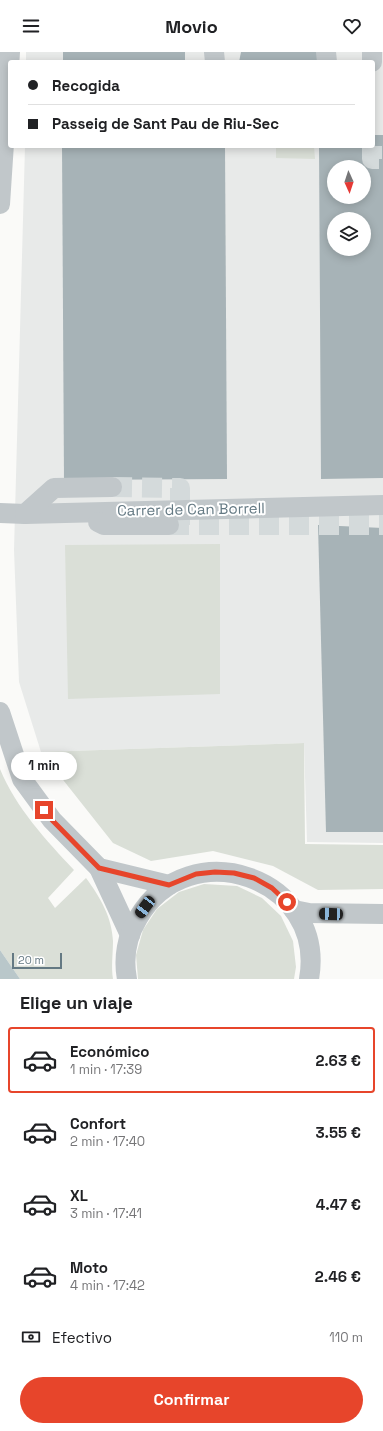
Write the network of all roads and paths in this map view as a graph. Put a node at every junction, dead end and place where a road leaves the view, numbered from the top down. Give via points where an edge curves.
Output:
1 (8, 82) edge
2 (0, 204) edge
3 (112, 488) tunnel mouth
4 (383, 505) edge
5 (74, 512) junction
6 (0, 513) edge
7 (25, 514) junction
8 (169, 525) tunnel mouth
9 (0, 712) edge
10 (99, 868) junction
11 (169, 885) junction
12 (294, 910) junction
13 (383, 914) edge
14 (130, 935) junction
15 (127, 979) edge
16 (310, 979) edge

1 - 2 street
3 - 7 street via 54,488
4 - 5 street, Carrer de Can Borrell
5 - 7 street, Carrer de Can Borrell
5 - 8 street via 104,525
6 - 7 street, Carrer de Can Borrell
9 - 10 street via 22,779 52,820
10 - 11 street
10 - 14 street
11 - 12 street via 196,874 234,873 254,878 272,888
11 - 14 street via 145,907
12 - 13 street via 309,914
12 - 16 street via 309,945
14 - 15 street via 125,959

